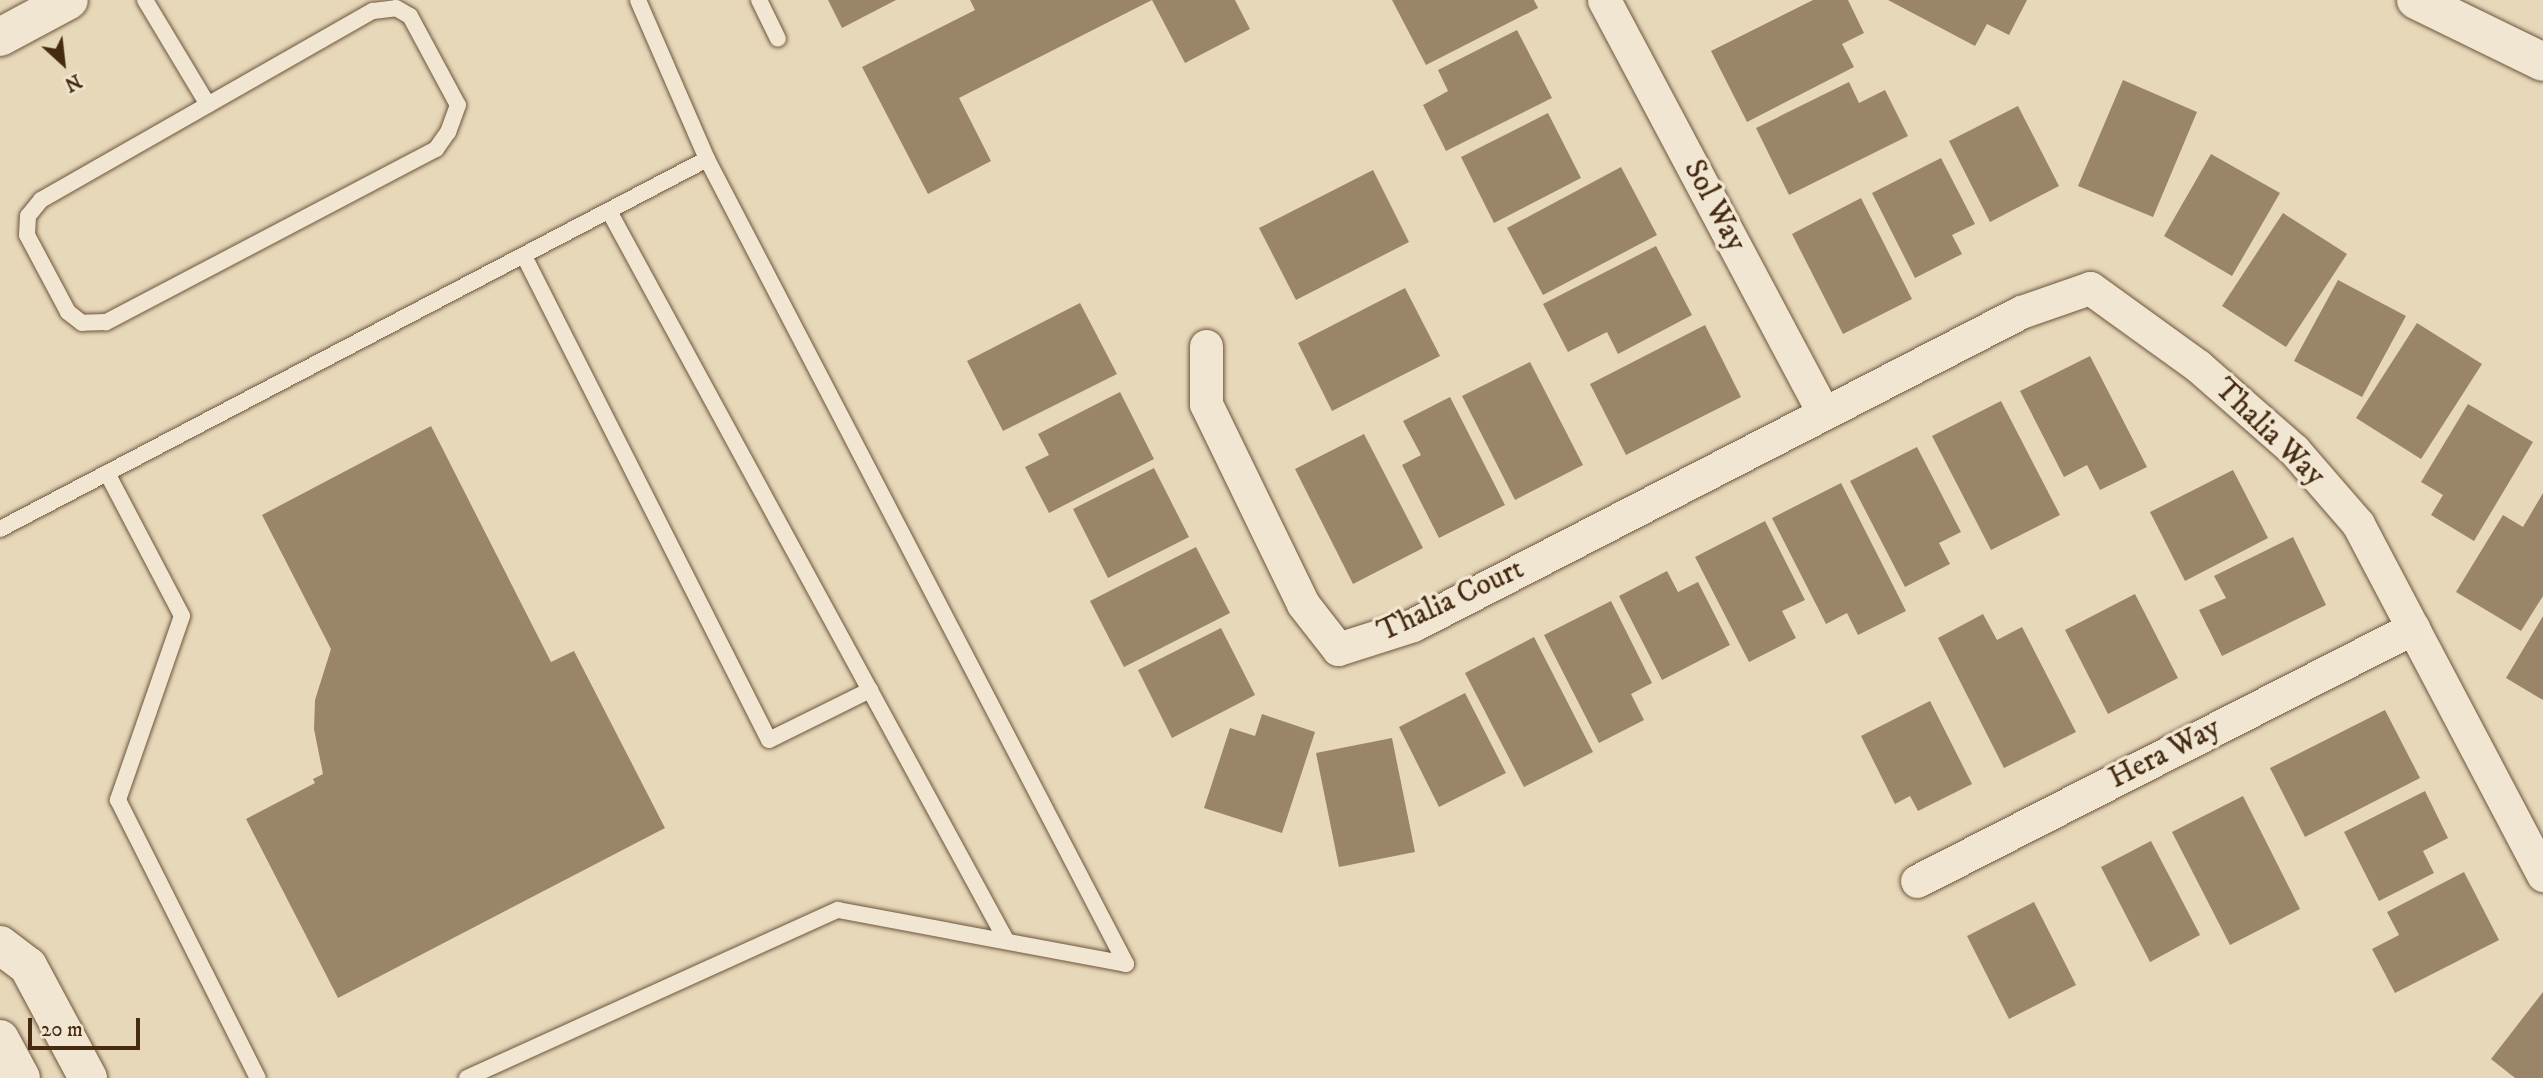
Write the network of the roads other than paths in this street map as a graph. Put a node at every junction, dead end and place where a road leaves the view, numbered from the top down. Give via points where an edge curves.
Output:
1 (69, 0) edge
2 (145, 0) edge
3 (638, 0) edge
4 (759, 0) edge
5 (1605, 0) edge
6 (2416, 0) edge
7 (0, 37) edge
8 (778, 39) dead end
9 (2543, 62) edge
10 (208, 105) junction
11 (707, 159) junction
12 (609, 211) junction
13 (524, 256) junction
14 (1206, 346) dead end
15 (1824, 413) junction
16 (107, 473) junction
17 (0, 529) edge
18 (2413, 628) junction
19 (870, 690) junction
20 (2543, 875) edge
21 (1917, 881) dead end
22 (1006, 940) junction
23 (0, 945) edge
24 (0, 1039) edge
25 (21, 1078) edge
26 (88, 1078) edge
27 (258, 1078) edge
28 (467, 1078) edge

1 - 7 street
2 - 10 lane
3 - 11 lane
4 - 8 lane
5 - 15 street, Sol Way
6 - 9 street
10 - 10 lane via 41,200 28,216 27,235 68,312 82,323 106,321 436,149 458,105 410,16 396,8 373,11
11 - 12 lane
11 - 22 lane via 1126,964
12 - 13 lane
12 - 19 lane
13 - 16 lane
13 - 19 lane via 769,740
14 - 15 street, Thalia Court via 1206,404 1303,604 1338,649 1413,625
15 - 18 street, Thalia Way via 2021,312 2090,288 2198,366 2294,450 2358,524
16 - 17 lane
16 - 27 lane via 182,616 118,800
18 - 20 street, Thalia Way
18 - 21 street, Hera Way
19 - 22 lane
22 - 28 lane via 838,910
23 - 26 street via 27,966
24 - 25 street

